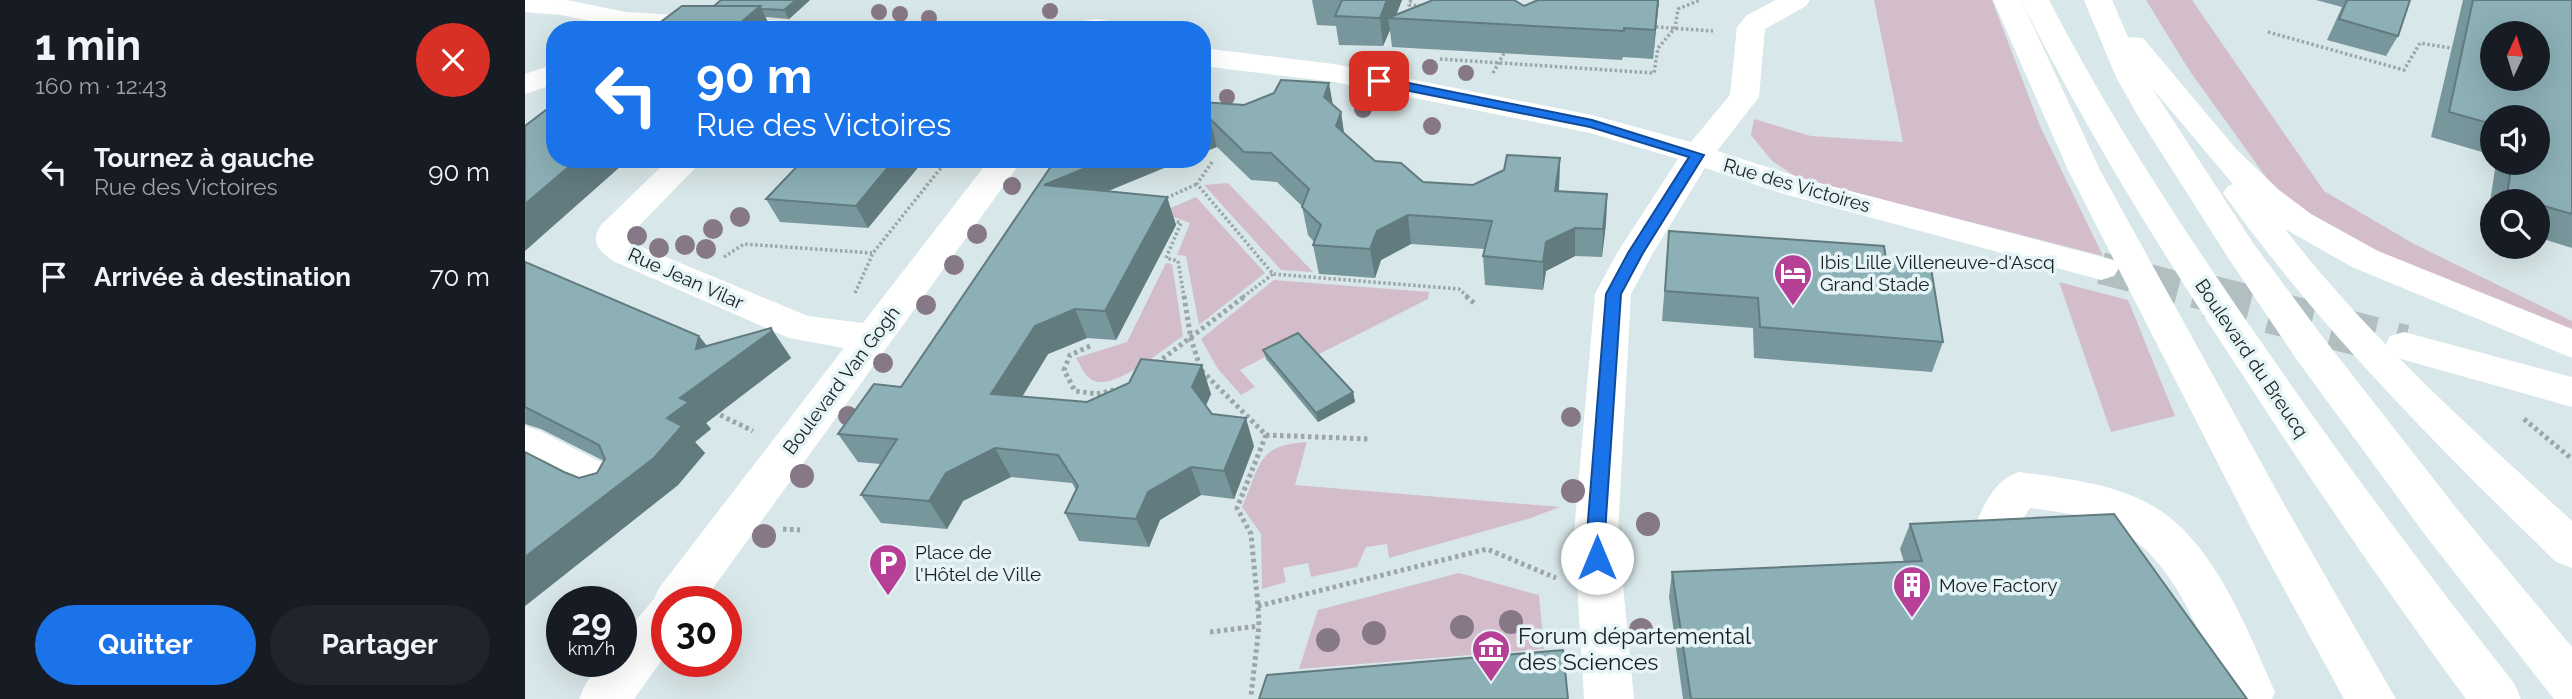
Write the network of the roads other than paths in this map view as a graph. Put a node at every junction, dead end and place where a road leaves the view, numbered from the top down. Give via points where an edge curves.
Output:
1 (659, 0) edge
2 (1796, 0) edge
3 (2007, 0) edge
4 (2035, 0) edge
5 (2099, 0) edge
6 (525, 5) edge
7 (631, 21) edge
8 (643, 21) edge
9 (1211, 58) edge
10 (546, 77) edge
11 (525, 85) edge
12 (2179, 101) junction
13 (1697, 155) junction
14 (679, 168) edge
15 (1000, 168) edge
16 (2101, 268) tunnel mouth
17 (873, 338) junction
18 (2572, 344) edge
19 (2404, 346) tunnel mouth
20 (2572, 392) edge
21 (525, 442) edge
22 (607, 485) edge
23 (2000, 518) edge
24 (2572, 549) edge
25 (688, 586) edge
26 (651, 636) edge
27 (2572, 684) edge
28 (2250, 692) dead end
29 (604, 699) edge
30 (1609, 699) edge
31 (2371, 699) edge
32 (2496, 699) edge

1 - 7 main road
2 - 13 main road via 1757,21 1749,34 1744,97
3 - 31 main road via 2084,170 2262,506
4 - 32 main road, Boulevard du Breucq via 2098,118 2185,259 2355,508
5 - 12 main road
5 - 27 main road via 2153,116 2241,251 2445,527
6 - 8 main road
9 - 13 main road, Rue des Victoires via 1334,73 1486,101 1604,127
10 - 11 main road
12 - 18 main road via 2254,185 2313,232 2398,274
12 - 24 main road via 2251,208 2325,300 2398,380
13 - 16 main road, Rue des Victoires via 1796,187
13 - 30 main road via 1613,294 1596,533
14 - 17 main road, Rue Jean Vilar via 621,224 612,243 625,253 802,329
15 - 17 main road, Boulevard Van Gogh
17 - 25 main road, Boulevard Van Gogh
19 - 20 main road
21 - 22 main road
23 - 28 main road via 2019,489 2085,500 2139,519 2178,554 2215,617
26 - 29 main road

